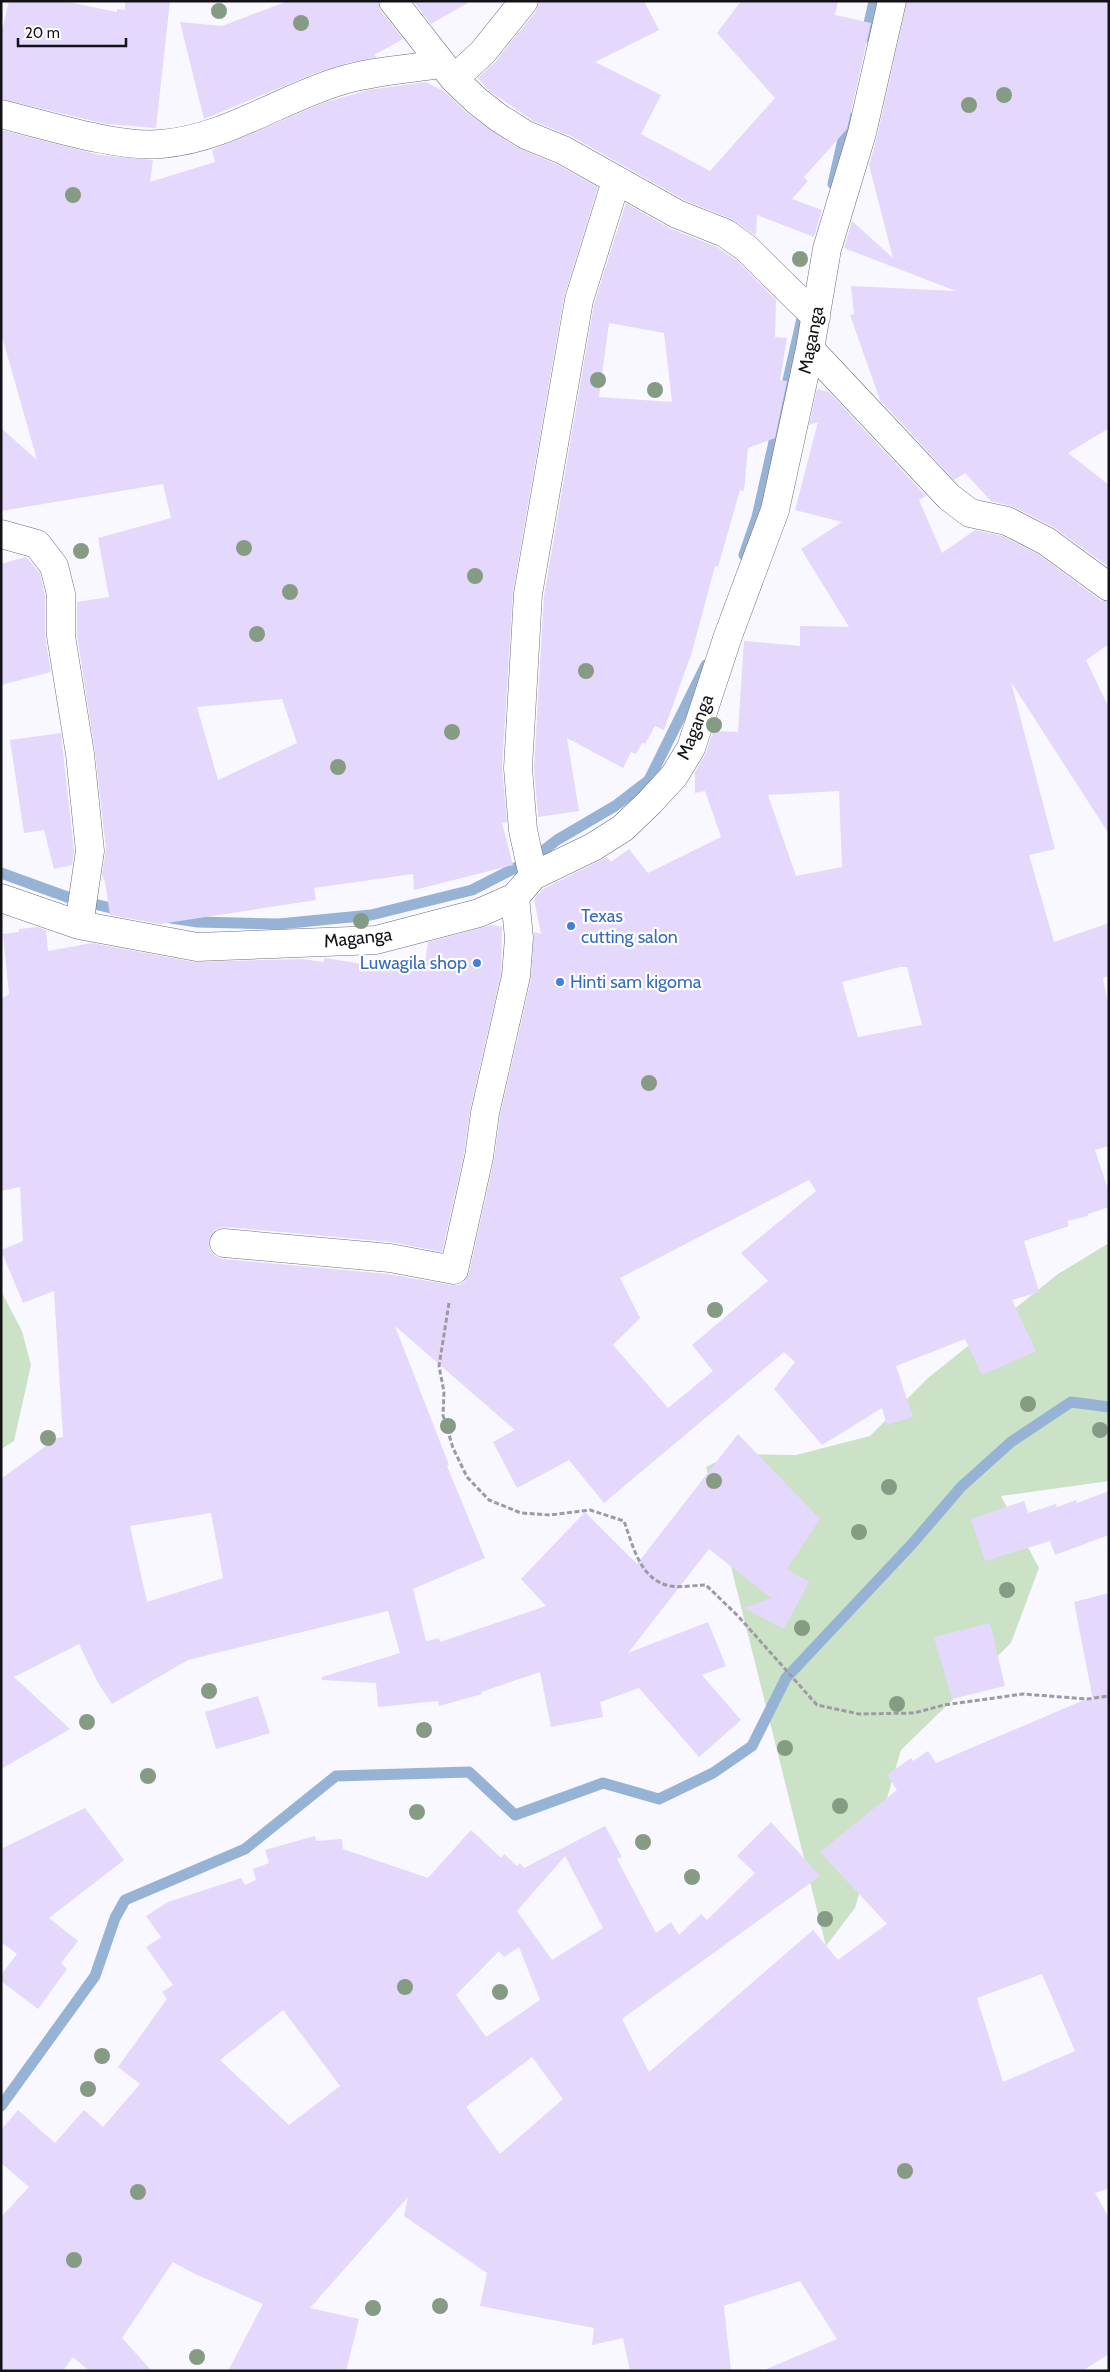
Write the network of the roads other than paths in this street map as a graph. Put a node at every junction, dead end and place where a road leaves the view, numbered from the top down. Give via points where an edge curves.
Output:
1 (392, 1) edge
2 (524, 1) edge
3 (892, 1) edge
4 (448, 71) junction
5 (1, 114) edge
6 (616, 181) junction
7 (816, 317) junction
8 (810, 349) junction
9 (1, 534) edge
10 (1109, 587) edge
11 (533, 876) junction
12 (515, 896) junction
13 (1, 898) edge
14 (79, 925) junction
15 (224, 1243) dead end

1 - 4 street
2 - 4 street via 483,52
3 - 7 street, Maganga via 862,134 827,249
4 - 5 street via 342,80 224,128 161,144 106,138
4 - 6 street via 476,101 526,135 563,150
6 - 7 street via 677,214 725,233 746,248
6 - 11 street via 579,300 528,594 518,768 523,830
7 - 8 street, Maganga
8 - 10 street via 949,497 970,513 1007,521 1046,541
8 - 11 street, Maganga via 775,510 691,748 674,776 623,828
9 - 14 street via 37,544 54,566 61,594 61,636 80,754 90,851
11 - 12 street, Maganga
12 - 14 street, Maganga via 479,913 376,940 197,947
12 - 15 street via 519,938 516,976 454,1270 390,1258
13 - 14 street, Maganga

